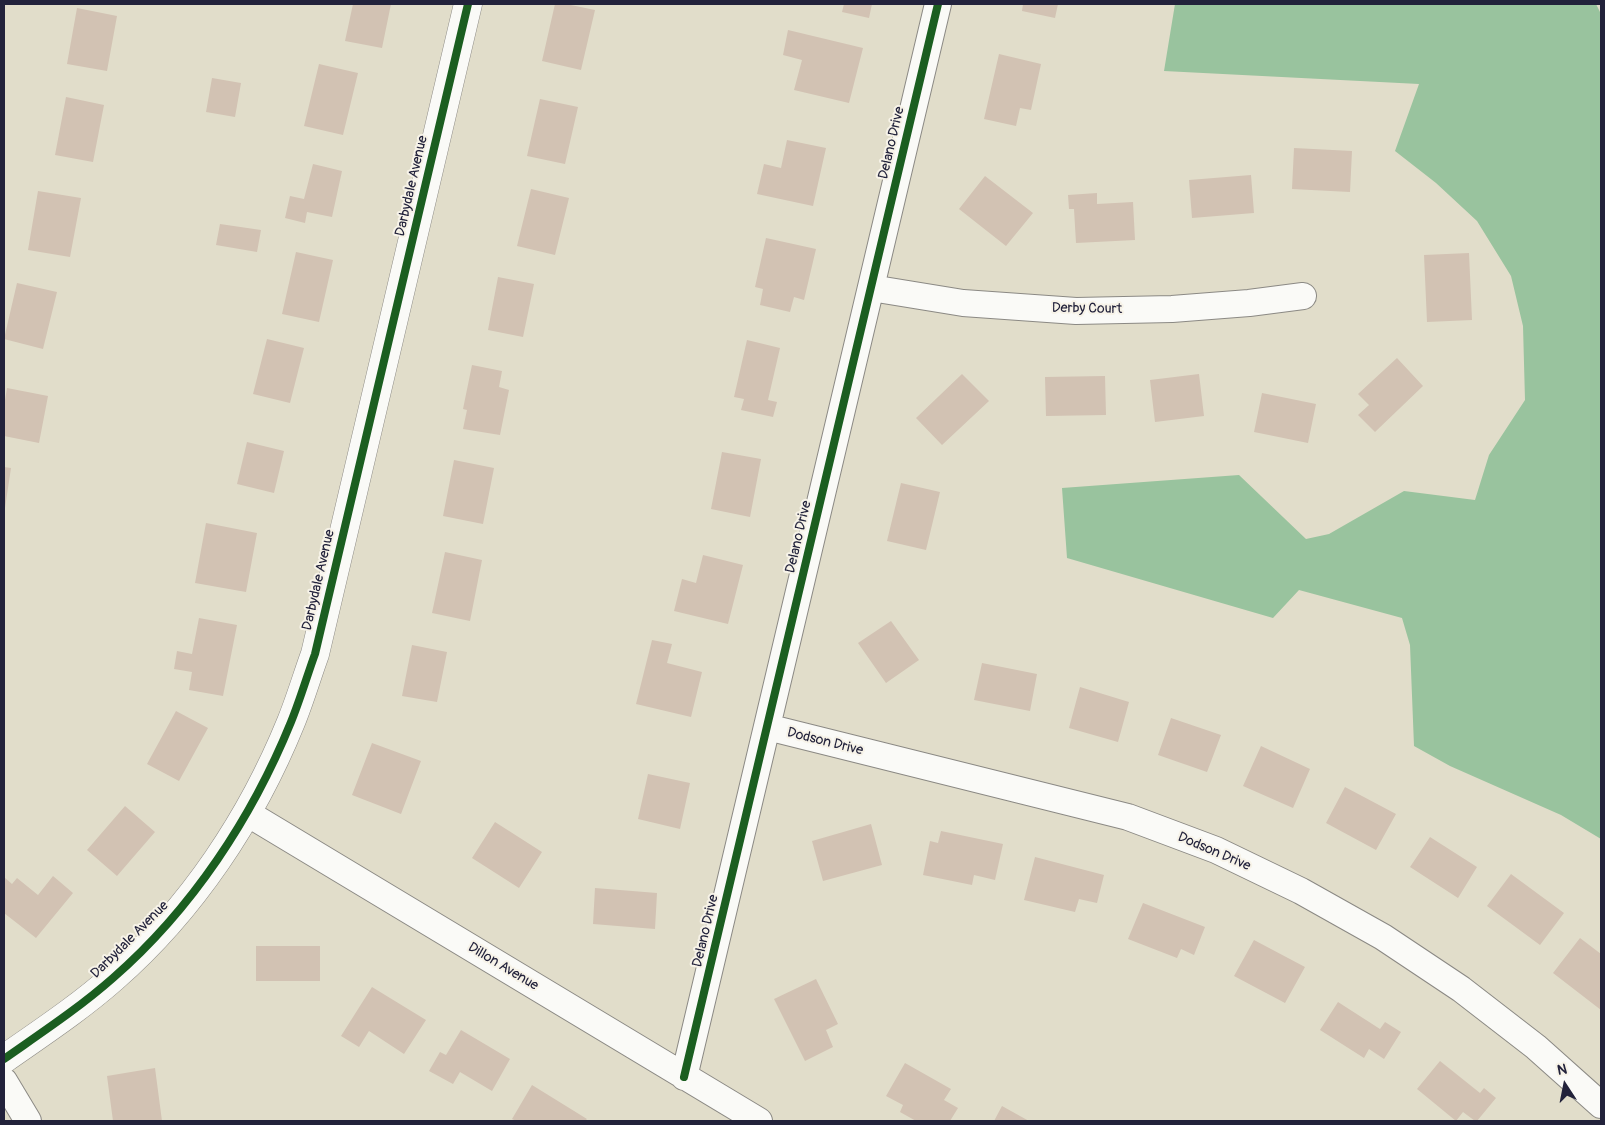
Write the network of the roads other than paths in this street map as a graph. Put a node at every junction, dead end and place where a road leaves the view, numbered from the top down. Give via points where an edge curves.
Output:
1 (468, 4) edge
2 (938, 4) edge
3 (871, 288) junction
4 (1303, 296) dead end
5 (767, 727) junction
6 (247, 813) junction
7 (4, 1058) edge
8 (684, 1077) junction
9 (4, 1081) edge
10 (1601, 1105) edge
11 (28, 1121) edge
12 (760, 1121) edge

1 - 6 street, Darbydale Avenue via 315,654 291,722
2 - 3 street, Delano Drive
3 - 4 street, Derby Court via 963,303 1076,311 1172,309
3 - 5 street, Delano Drive
5 - 8 street, Delano Drive
5 - 10 street, Dodson Drive via 1128,817 1216,850 1301,891 1398,947 1461,989 1536,1047
6 - 7 street, Darbydale Avenue via 209,873 164,928 114,977
6 - 8 street, Dillon Avenue
8 - 12 street, Dillon Avenue
9 - 11 street

